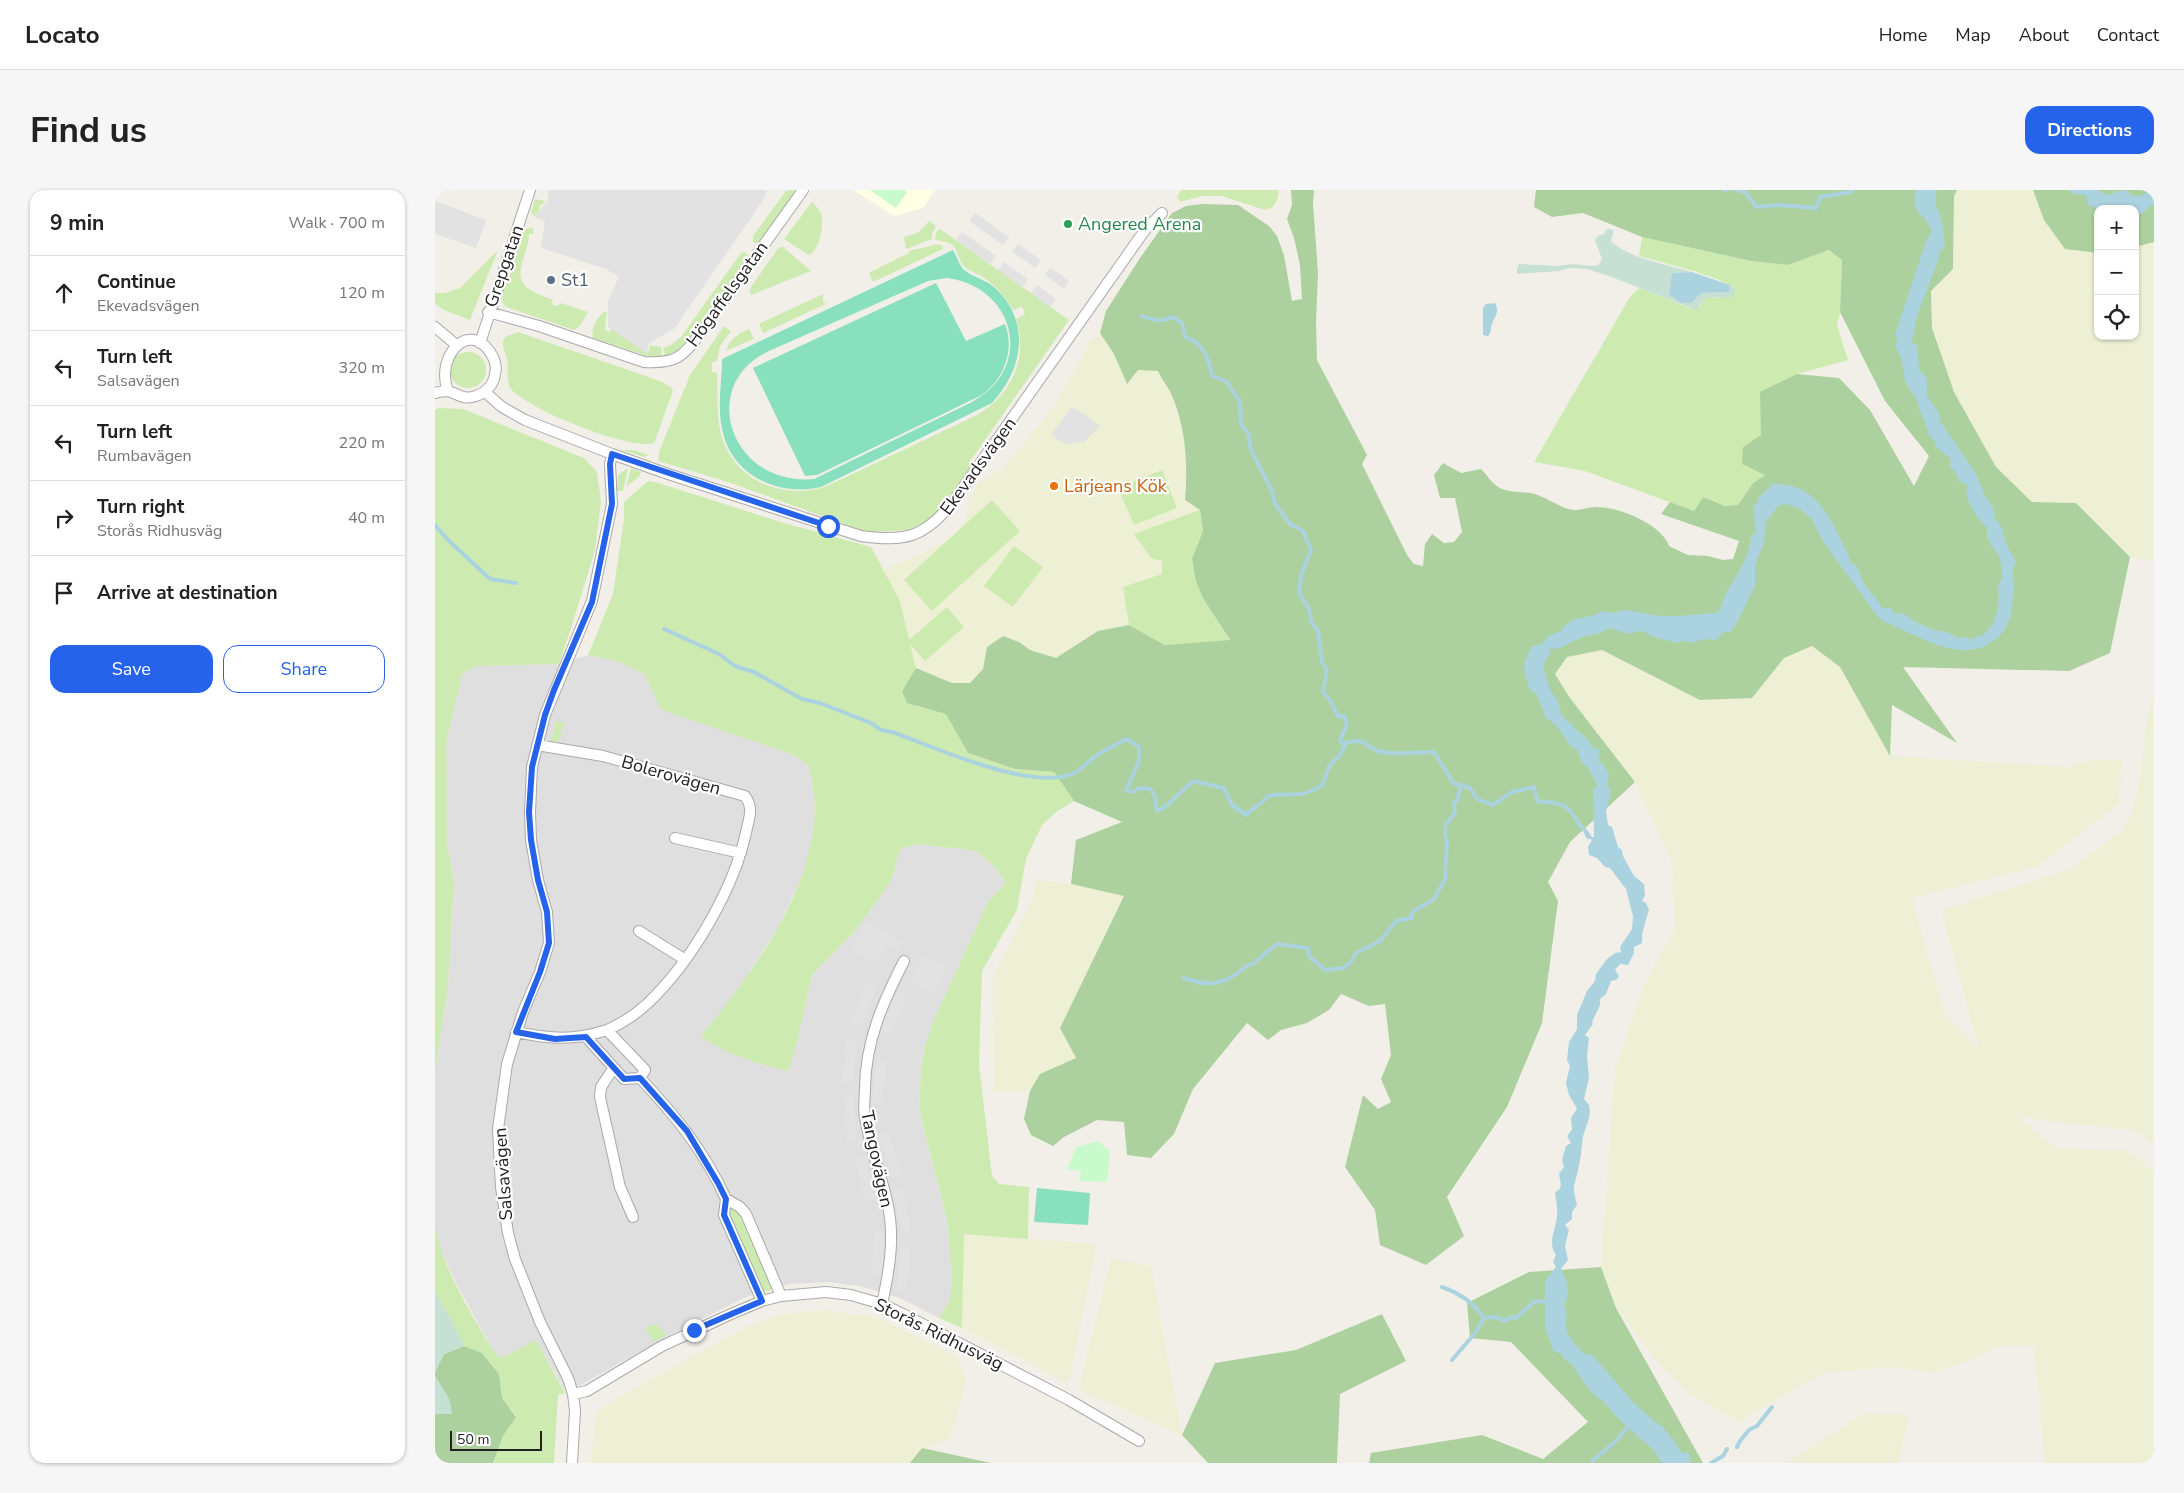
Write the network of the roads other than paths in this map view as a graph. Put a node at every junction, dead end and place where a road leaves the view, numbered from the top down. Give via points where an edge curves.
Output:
1 (530, 190) edge
2 (803, 190) edge
3 (1162, 213) dead end
4 (488, 312) junction
5 (435, 327) edge
6 (454, 343) junction
7 (479, 343) junction
8 (437, 360) edge
9 (448, 391) junction
10 (485, 392) junction
11 (435, 393) edge
12 (612, 454) junction
13 (537, 745) junction
14 (675, 838) dead end
15 (741, 853) junction
16 (639, 932) dead end
17 (684, 959) junction
18 (905, 961) dead end
19 (607, 1030) junction
20 (516, 1032) junction
21 (586, 1037) junction
22 (613, 1069) junction
23 (640, 1078) junction
24 (726, 1199) junction
25 (633, 1217) dead end
26 (781, 1296) junction
27 (762, 1301) junction
28 (882, 1304) junction
29 (573, 1394) junction
30 (1139, 1441) dead end
31 (572, 1463) edge

1 - 4 street, Grepgatan
2 - 4 street, Högaffelsgatan via 703,330 685,352 671,361 661,364 644,362
3 - 12 street, Ekevadsvägen via 1145,230 953,502 939,519 915,535 861,536
4 - 7 street, Grepgatan
5 - 6 street
6 - 7 street via 467,340
6 - 8 street
7 - 10 street via 488,349 496,366 495,376
8 - 9 street via 439,378
9 - 10 street via 462,398
9 - 11 street
10 - 12 street, Ekevadsvägen via 502,407 525,420
12 - 13 street, Salsavägen via 612,504 592,602 554,690
13 - 15 street, Bolerovägen via 603,756 745,796 751,809
13 - 20 street, Salsavägen via 530,784 531,840 547,912 549,943
14 - 15 street
15 - 17 street, Bolerovägen via 709,921
16 - 17 street
17 - 19 street, Bolerovägen via 649,1002 623,1024
18 - 28 street, Tangovägen via 876,1022 865,1070 865,1116 887,1198 891,1228 891,1254
19 - 21 street, Bolerovägen
19 - 23 street via 645,1070
20 - 21 street, Bolerovägen via 558,1039
20 - 29 street, Salsavägen via 507,1064 498,1128 505,1217 521,1278
21 - 22 street
22 - 23 street via 624,1079
22 - 25 street via 601,1087 600,1097 620,1187
23 - 24 street via 687,1131
24 - 26 street via 746,1214
24 - 27 street via 724,1215
26 - 27 street, Storås Ridhusväg
26 - 28 street, Storås Ridhusväg via 826,1292
27 - 29 street, Storås Ridhusväg via 685,1334 587,1391
28 - 30 street, Storås Ridhusväg via 1069,1400
29 - 31 street

